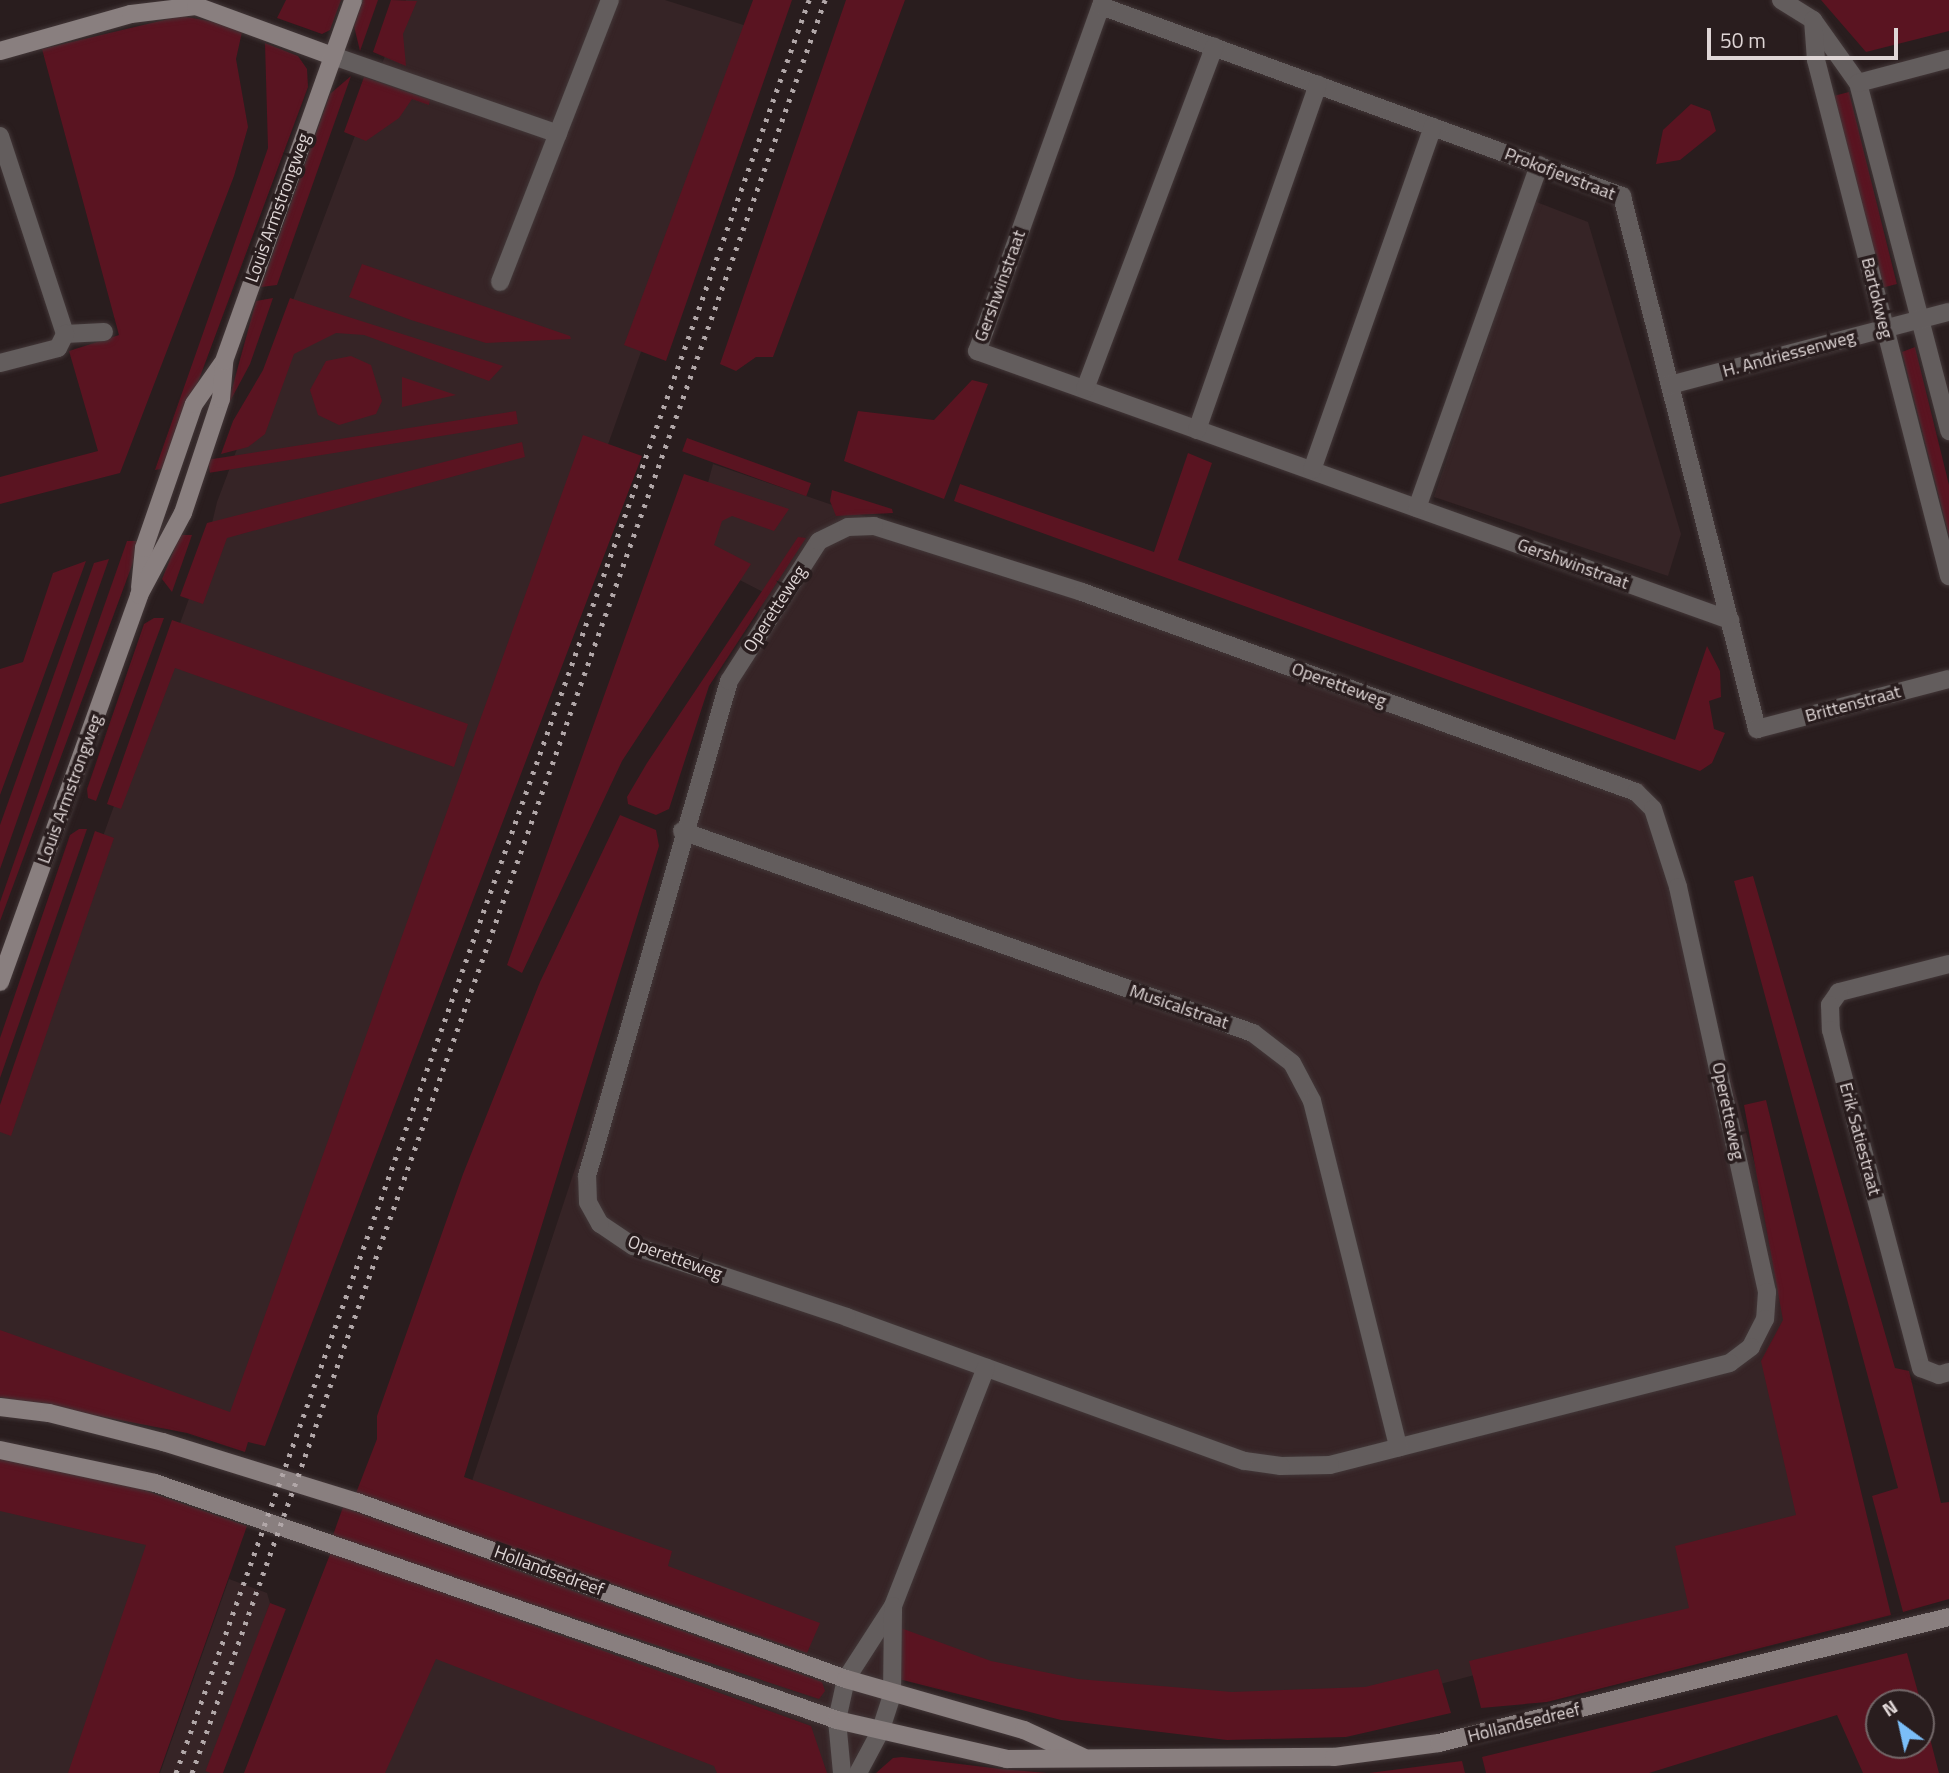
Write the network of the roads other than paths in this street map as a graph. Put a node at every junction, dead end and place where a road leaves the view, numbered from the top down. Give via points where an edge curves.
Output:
1 (352, 0) edge
2 (610, 0) edge
3 (1781, 0) edge
4 (1102, 3) edge
5 (1813, 20) junction
6 (1214, 47) junction
7 (0, 52) edge
8 (333, 56) junction
9 (1949, 59) edge
10 (0, 61) edge
11 (1858, 83) junction
12 (1318, 85) junction
13 (1433, 127) junction
14 (558, 134) junction
15 (0, 136) edge
16 (1539, 165) junction
17 (500, 282) dead end
18 (1949, 312) edge
19 (1921, 319) junction
20 (1885, 328) junction
21 (104, 332) dead end
22 (65, 334) junction
23 (224, 361) junction
24 (0, 363) edge
25 (1670, 385) junction
26 (1085, 390) junction
27 (1197, 430) junction
28 (1949, 431) edge
29 (1312, 470) junction
30 (1417, 508) junction
31 (1949, 576) edge
32 (139, 595) junction
33 (1730, 620) junction
34 (1949, 678) edge
35 (1757, 729) joint
36 (682, 831) junction
37 (1949, 964) edge
38 (0, 982) edge
39 (986, 1368) junction
40 (1949, 1372) edge
41 (0, 1407) edge
42 (1398, 1447) junction
43 (0, 1450) edge
44 (893, 1606) junction
45 (1949, 1617) edge
46 (846, 1679) junction
47 (892, 1694) junction
48 (837, 1720) junction
49 (880, 1732) junction
50 (1090, 1760) junction
51 (842, 1773) edge
52 (858, 1773) edge

1 - 8 main road, Louis Armstrongweg
2 - 14 street
3 - 5 street, Bartokweg
4 - 6 street, Prokofjevstraat
4 - 26 street, Gershwinstraat via 976,351
5 - 11 street, Bartokweg
5 - 20 street, Bartokweg via 1816,60
6 - 12 street, Prokofjevstraat
6 - 26 street
7 - 8 main road via 131,14 196,6
7 - 10 main road
8 - 14 street
8 - 23 main road, Louis Armstrongweg
9 - 11 street
11 - 19 street, Bartokweg
12 - 13 street, Prokofjevstraat
12 - 27 street
13 - 16 street, Prokofjevstraat
13 - 29 street
14 - 17 street
15 - 22 street
16 - 25 street, Prokofjevstraat via 1622,196
16 - 30 street
18 - 19 street, H. Andriessenweg
19 - 20 street, H. Andriessenweg
19 - 28 street, Bartokweg
20 - 25 street, H. Andriessenweg
20 - 31 street, Bartokweg
21 - 22 street
22 - 24 street via 58,348
23 - 32 main road, Louis Armstrongweg via 221,398 183,513
23 - 32 main road, Louis Armstrongweg via 194,404 144,548
25 - 33 street, Prokofjevstraat
26 - 27 street, Gershwinstraat
27 - 29 street, Gershwinstraat
29 - 30 street, Gershwinstraat
30 - 33 street, Gershwinstraat
32 - 38 main road, Louis Armstrongweg
33 - 35 street, Prokofjevstraat
34 - 35 street, Brittenstraat
36 - 39 street, Operetteweg via 587,1175 588,1202 600,1224 633,1246
36 - 42 street, Musicalstraat via 1253,1033 1292,1063 1312,1101
36 - 42 street, Operetteweg via 729,681 819,541 848,527 874,526 1082,592 1636,792 1653,809 1678,887 1767,1292 1765,1319 1751,1347 1730,1363
37 - 40 street, Erik Satiestraat via 1839,992 1830,1005 1831,1030 1921,1368 1939,1375
39 - 42 street, Operetteweg via 1244,1461 1331,1465
39 - 44 street
41 - 46 main road, Hollandsedreef via 49,1413 163,1443 357,1502
43 - 48 main road, Hollandsedreef via 155,1483
44 - 46 street
44 - 47 street
45 - 50 main road, Hollandsedreef via 1439,1743 1334,1757
46 - 47 main road, Hollandsedreef
46 - 48 street
47 - 49 street
47 - 50 main road, Hollandsedreef via 1024,1730
48 - 49 main road, Hollandsedreef
48 - 51 street
49 - 50 main road, Hollandsedreef via 1007,1759
49 - 52 street

